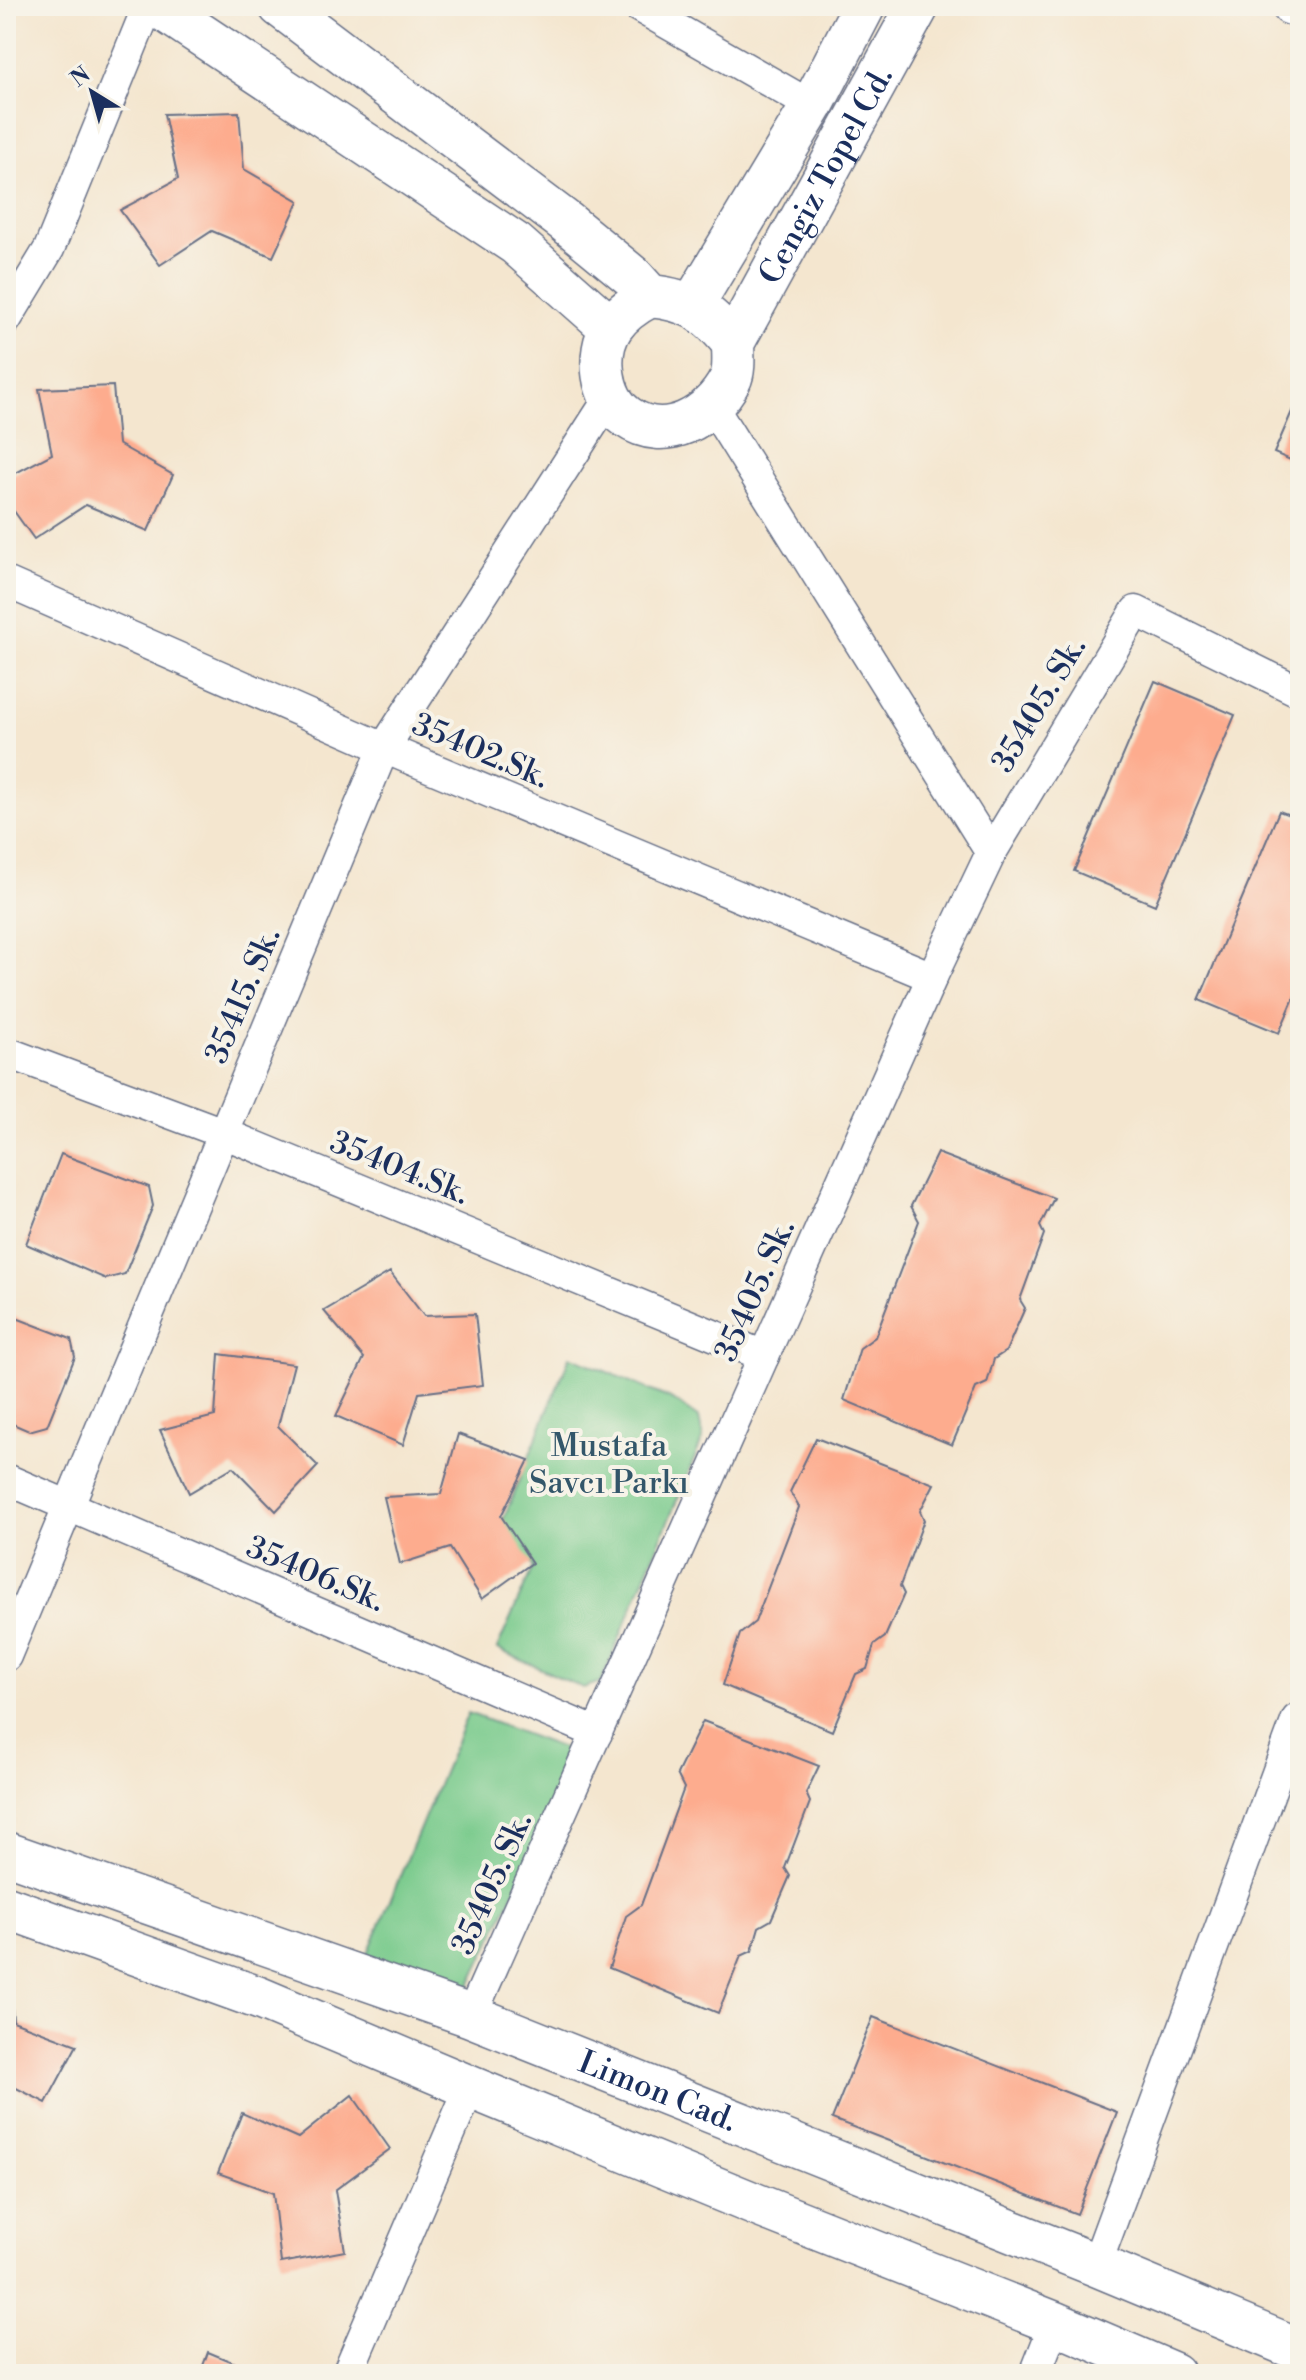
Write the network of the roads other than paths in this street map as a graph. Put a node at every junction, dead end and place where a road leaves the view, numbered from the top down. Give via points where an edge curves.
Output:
1 (148, 6) edge
2 (158, 6) edge
3 (280, 6) edge
4 (637, 6) edge
5 (864, 6) edge
6 (918, 6) edge
7 (1289, 6) edge
8 (1300, 13) edge
9 (812, 106) junction
10 (650, 296) junction
11 (692, 306) junction
12 (6, 320) edge
13 (611, 328) junction
14 (733, 343) junction
15 (610, 397) junction
16 (712, 406) junction
17 (6, 582) edge
18 (1300, 692) edge
19 (384, 748) junction
20 (991, 853) junction
21 (932, 977) junction
22 (6, 1052) edge
23 (223, 1133) junction
24 (764, 1356) junction
25 (6, 1479) edge
26 (68, 1505) junction
27 (6, 1656) edge
28 (1297, 1719) dead end
29 (597, 1733) junction
30 (6, 1853) edge
31 (6, 1907) edge
32 (471, 2016) junction
33 (470, 2087) junction
34 (1096, 2265) junction
35 (1055, 2323) junction
36 (1300, 2350) edge
37 (347, 2374) edge
38 (1035, 2374) edge
39 (1174, 2374) edge

1 - 12 street via 49,249
2 - 13 street via 516,244
3 - 10 street via 566,222
4 - 9 street
5 - 9 street, Cengiz Topel Cd.
6 - 14 street, Cengiz Topel Cd.
7 - 8 street
9 - 11 street, Cengiz Topel Cd.
10 - 11 street
10 - 13 street via 629,308
11 - 14 street via 714,319
13 - 15 street via 601,374
14 - 16 street via 731,377
15 - 16 street via 625,417 647,427 672,428 695,420
15 - 19 street, 35415. Sk.
16 - 20 street
17 - 19 street, 35402.Sk.
18 - 20 street, 35405. Sk. via 1136,611
19 - 21 street, 35402.Sk.
19 - 23 street, 35415. Sk.
20 - 21 street, 35405. Sk.
21 - 24 street, 35405. Sk.
22 - 23 street, 35404.Sk.
23 - 24 street, 35404.Sk.
23 - 26 street, 35415. Sk.
24 - 29 street, 35405. Sk.
25 - 26 street, 35406.Sk.
26 - 27 street, 35415. Sk.
26 - 29 street, 35406.Sk.
28 - 34 street
29 - 32 street, 35405. Sk.
30 - 32 street, Limon Cad.
31 - 33 street via 259,1998
32 - 34 street, Limon Cad.
33 - 35 street
33 - 37 street
34 - 36 street, Limon Cad.
35 - 38 street
35 - 39 street

